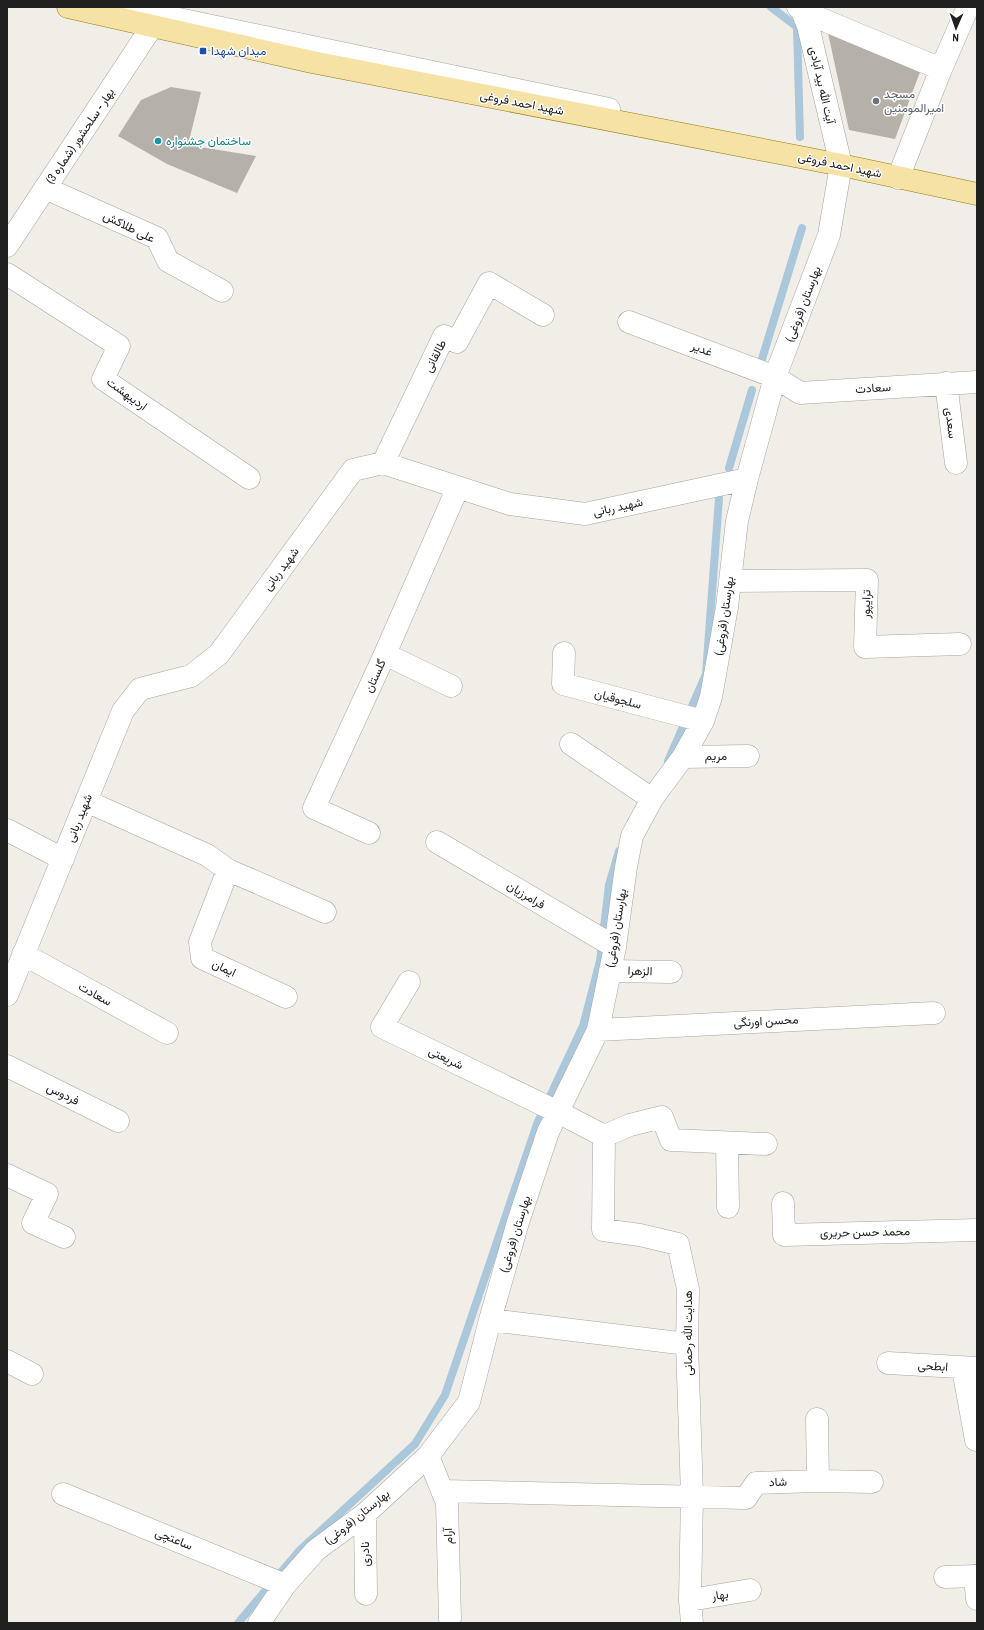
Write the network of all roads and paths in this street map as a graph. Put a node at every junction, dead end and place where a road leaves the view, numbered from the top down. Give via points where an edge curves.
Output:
1 (68, 7) edge
2 (120, 7) edge
3 (800, 9) edge
4 (969, 19) edge
5 (153, 26) junction
6 (941, 69) junction
7 (842, 165) junction
8 (900, 173) junction
9 (977, 184) edge
10 (45, 188) junction
11 (977, 194) edge
12 (7, 246) edge
13 (7, 274) edge
14 (222, 291) dead end
15 (543, 315) dead end
16 (629, 322) dead end
17 (775, 377) junction
18 (977, 382) edge
19 (946, 383) junction
20 (383, 463) junction
21 (956, 463) dead end
22 (249, 478) dead end
23 (747, 479) junction
24 (458, 487) junction
25 (730, 581) junction
26 (960, 644) dead end
27 (564, 653) dead end
28 (385, 654) junction
29 (451, 686) dead end
30 (701, 720) junction
31 (571, 744) dead end
32 (748, 756) dead end
33 (683, 757) junction
34 (646, 795) junction
35 (86, 801) junction
36 (7, 830) edge
37 (370, 833) dead end
38 (437, 842) dead end
39 (63, 859) junction
40 (228, 870) junction
41 (325, 912) dead end
42 (613, 947) junction
43 (23, 954) junction
44 (610, 970) junction
45 (671, 972) dead end
46 (409, 982) dead end
47 (7, 995) edge
48 (286, 997) dead end
49 (934, 1013) dead end
50 (598, 1030) junction
51 (167, 1033) dead end
52 (7, 1066) edge
53 (557, 1111) junction
54 (118, 1121) dead end
55 (604, 1136) junction
56 (728, 1144) junction
57 (766, 1144) dead end
58 (7, 1175) edge
59 (783, 1203) dead end
60 (728, 1207) dead end
61 (977, 1230) edge
62 (64, 1237) dead end
63 (490, 1320) junction
64 (687, 1344) junction
65 (7, 1361) edge
66 (888, 1363) dead end
67 (970, 1369) edge
68 (32, 1374) dead end
69 (817, 1419) dead end
70 (976, 1440) edge
71 (428, 1456) junction
72 (818, 1481) junction
73 (872, 1482) dead end
74 (443, 1491) junction
75 (63, 1494) dead end
76 (692, 1496) junction
77 (365, 1514) junction
78 (976, 1576) edge
79 (945, 1577) dead end
80 (285, 1585) junction
81 (750, 1590) dead end
82 (366, 1594) dead end
83 (977, 1599) edge
84 (690, 1600) junction
85 (450, 1619) dead end
86 (260, 1623) edge
87 (692, 1623) edge

1 - 5 main road, شهید احمد فروغی
2 - 8 street, شهید احمد فروغی
3 - 6 street
3 - 7 street, آیت الله بید آبادی via 808,26
4 - 6 street
5 - 7 main road, شهید احمد فروغی via 312,62
5 - 10 street, بهار - سلحشور (شماره 3)
6 - 8 street
7 - 8 main road, شهید احمد فروغی
7 - 17 street, بهارستان (فروغی) via 829,235
8 - 9 street, شهید احمد فروغی
8 - 11 main road, شهید احمد فروغی
10 - 12 street, بهار - سلحشور (شماره 3)
10 - 14 street, علی طلاکش via 157,238 168,261
13 - 22 street, اردیبهشت via 119,346 103,379
15 - 20 street, طالقانی via 489,283 457,342 444,336
16 - 17 street, غدیر
17 - 19 street, سعادت via 800,393
17 - 23 street, بهارستان (فروغی)
18 - 19 street, سعادت
19 - 21 street, سعدی
20 - 24 street, شهید ربانی
20 - 35 street, شهید ربانی via 353,470 338,494 219,654 191,676 140,689 124,712
23 - 24 street, شهید ربانی via 585,514 510,504
23 - 25 street, بهارستان (فروغی) via 736,521
24 - 28 street, گلستان
25 - 26 street, ترایپور via 867,580 865,646
25 - 30 street, بهارستان (فروغی) via 711,697
27 - 30 street, سلجوقیان via 563,684
28 - 29 street
28 - 37 street, گلستان via 314,808
30 - 33 street, بهارستان (فروغی)
31 - 34 street
32 - 33 street, مریم
33 - 34 street, بهارستان (فروغی)
34 - 42 street, بهارستان (فروغی) via 632,836
35 - 39 street, شهید ربانی
35 - 40 street via 207,855
36 - 39 street
38 - 42 street, فرامرزیان
39 - 43 street, شهید ربانی
40 - 41 street
40 - 48 street, ایمان via 200,942 202,958
42 - 44 street, بهارستان (فروغی)
43 - 47 street, شهید ربانی
43 - 51 street, سعادت
44 - 45 street, الزهرا
44 - 50 street, بهارستان (فروغی)
46 - 53 street, شریعتی via 382,1027
49 - 50 street, محسن اورنگی
50 - 53 street, بهارستان (فروغی)
52 - 54 street, فردوس
53 - 55 street
53 - 63 street, بهارستان (فروغی) via 518,1222
55 - 56 street via 630,1125 662,1117 671,1140
55 - 64 street, هدایت الله رحمانی via 602,1230 678,1244 688,1289
56 - 57 street
56 - 60 street
58 - 62 street via 47,1194 33,1223
59 - 61 street, محمد حسن حریری via 784,1235
63 - 64 street
63 - 71 street, بهارستان (فروغی) via 469,1402
64 - 76 street, هدایت الله رحمانی
65 - 68 street
66 - 67 street, ابطحی
67 - 70 street
69 - 72 street
71 - 74 street, آرام
71 - 77 street, بهارستان (فروغی)
72 - 73 street, شاد
72 - 76 street, شاد via 756,1483 746,1498
74 - 76 street
74 - 85 street, آرام via 447,1503
75 - 80 street, ساعتچی
76 - 84 street, هدایت الله رحمانی
77 - 80 street, بهارستان (فروغی) via 316,1550
77 - 82 street, نادری
78 - 79 street
78 - 83 street
80 - 86 street, بهارستان (فروغی)
81 - 84 street, بهار
84 - 87 street, هدایت الله رحمانی

